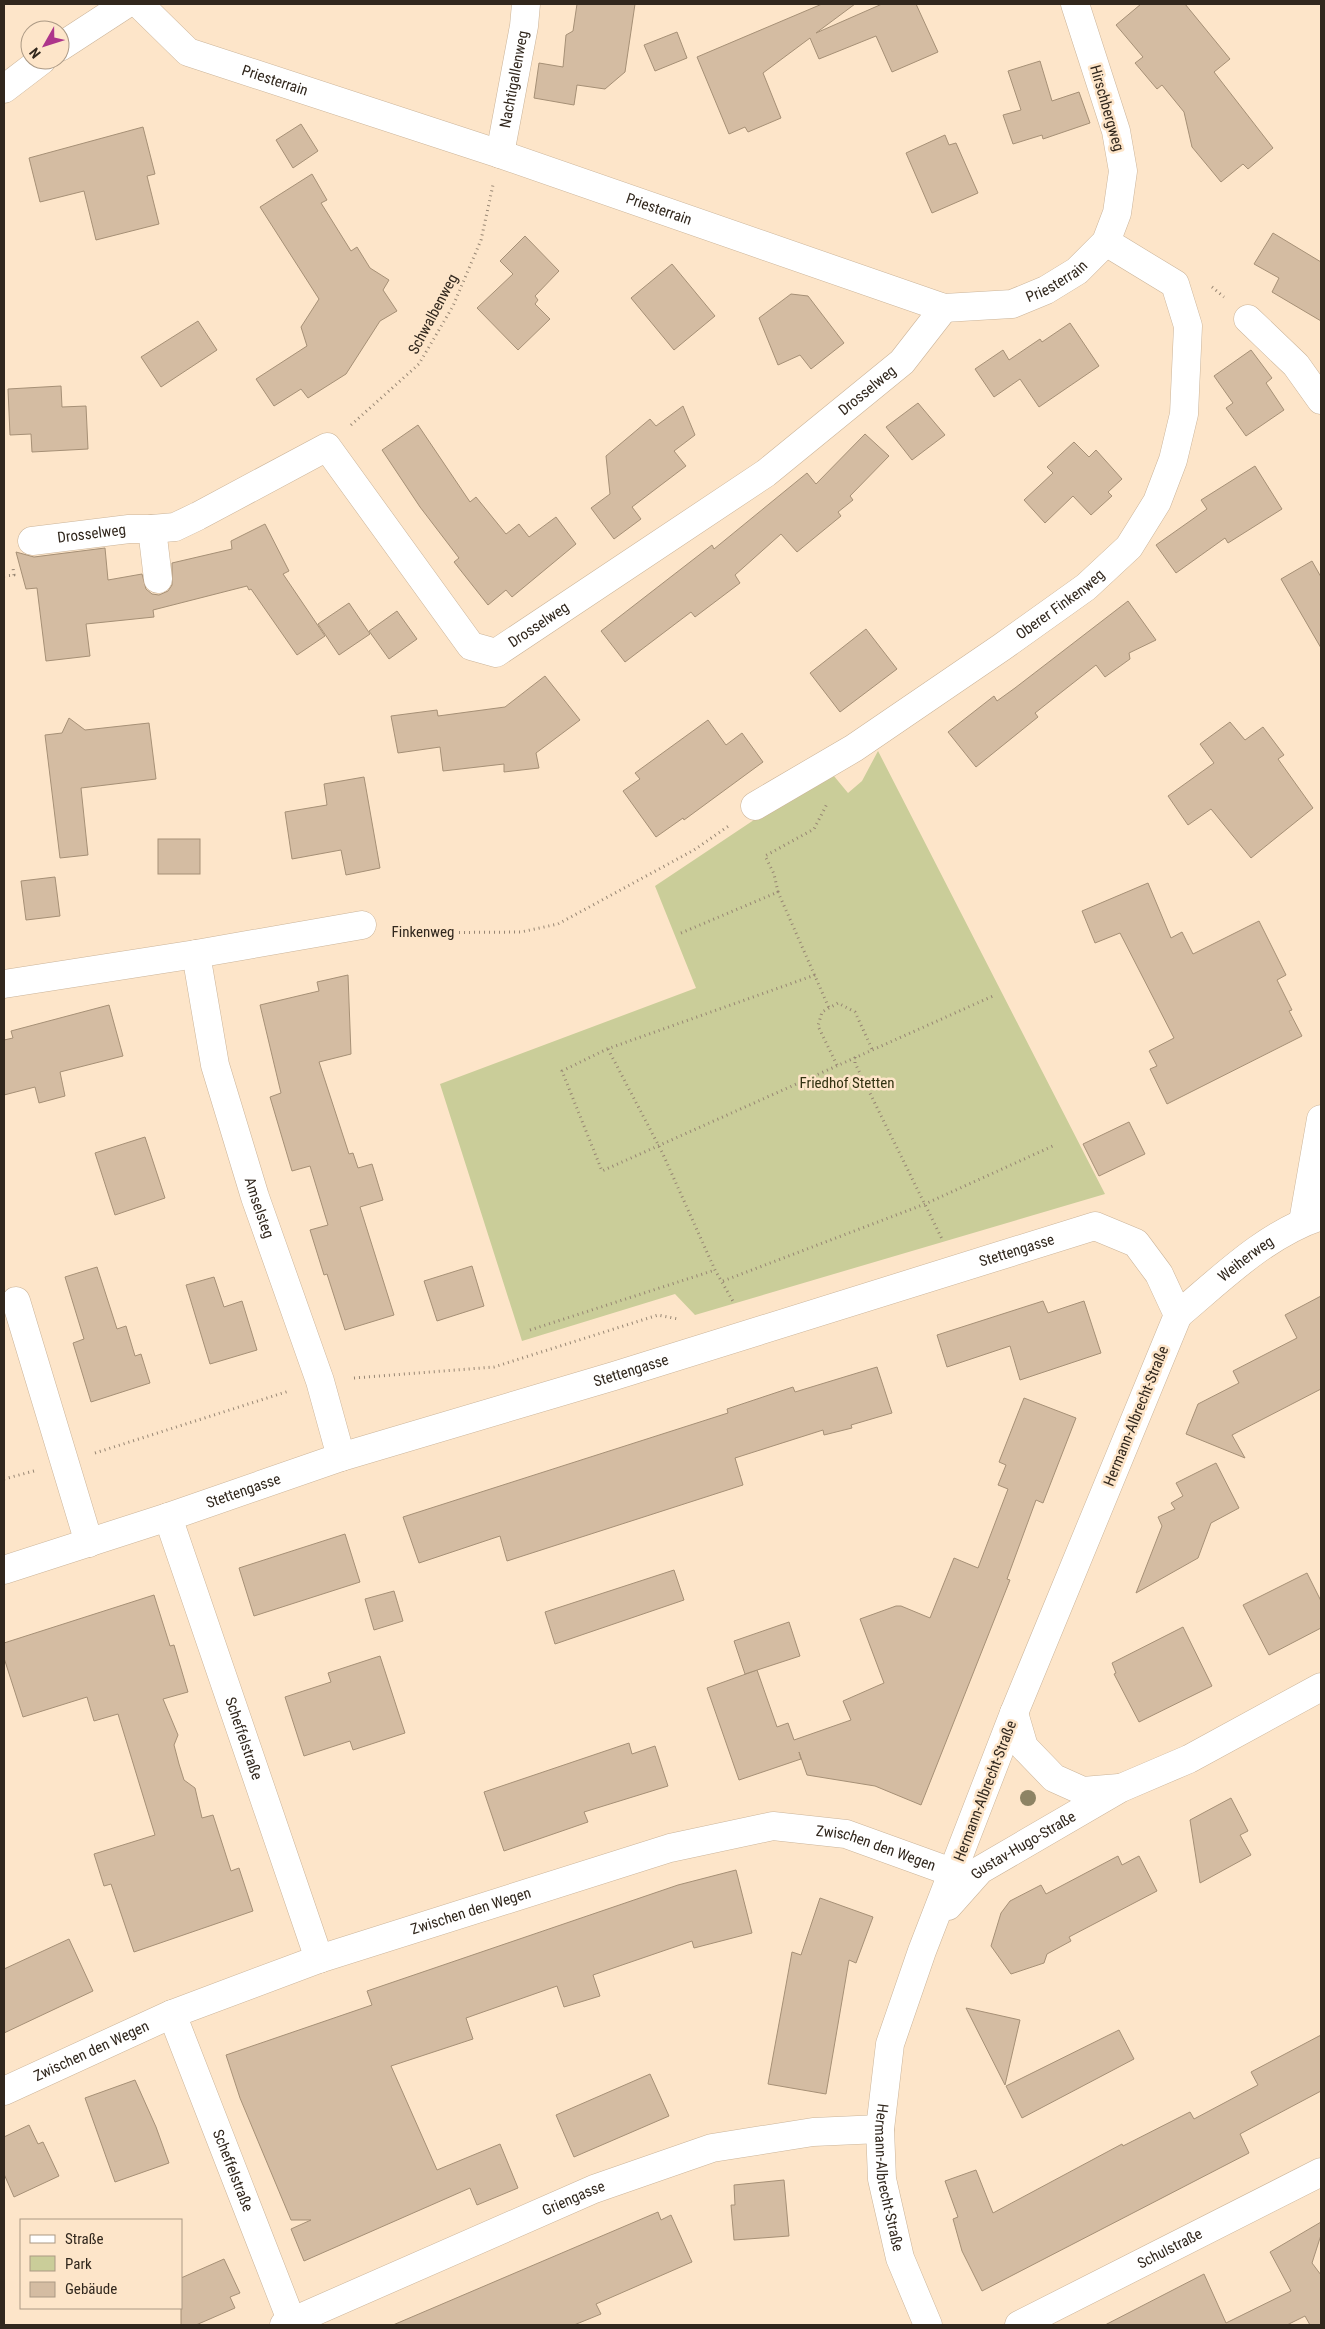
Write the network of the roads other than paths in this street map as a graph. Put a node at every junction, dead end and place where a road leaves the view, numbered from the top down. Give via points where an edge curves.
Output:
1 (126, 4) edge
2 (139, 4) edge
3 (526, 4) edge
4 (1075, 4) edge
5 (70, 40) edge
6 (29, 70) edge
7 (4, 89) edge
8 (500, 154) junction
9 (1106, 242) junction
10 (944, 308) junction
11 (1248, 319) dead end
12 (1321, 400) edge
13 (152, 529) junction
14 (32, 541) dead end
15 (158, 579) dead end
16 (755, 806) road end
17 (362, 925) road end
18 (196, 954) junction
19 (4, 984) edge
20 (1321, 1119) edge
21 (1312, 1219) edge
22 (16, 1300) dead end
23 (1178, 1314) junction
24 (341, 1457) junction
25 (168, 1517) junction
26 (89, 1543) junction
27 (4, 1570) edge
28 (1321, 1687) edge
29 (1014, 1713) junction
30 (1121, 1788) junction
31 (954, 1873) junction
32 (937, 1918) junction
33 (319, 1959) junction
34 (172, 2014) junction
35 (4, 2091) edge
36 (880, 2128) junction
37 (1321, 2172) edge
38 (289, 2324) edge
39 (928, 2325) edge
40 (1019, 2325) edge

1 - 5 street
2 - 8 street, Priesterrain via 188,52
3 - 8 street, Nachtigallenweg
4 - 9 street, Hirschbergweg via 1116,131 1123,172 1117,213
6 - 7 street
8 - 10 street, Priesterrain
9 - 10 street, Priesterrain via 1077,271 1046,290 1012,304
9 - 16 street, Oberer Finkenweg via 1175,284 1188,326 1184,414 1173,460 1157,502 1129,547 1086,588 1017,636 854,748
10 - 13 street, Drosselweg via 902,362 766,473 496,653 471,646 326,447 175,527
11 - 12 street via 1296,365
13 - 14 street, Drosselweg
13 - 15 street
17 - 18 street
18 - 19 street
18 - 24 street, Amselsteg via 215,1065 255,1197 320,1381
20 - 21 street
21 - 23 street, Weiherweg via 1248,1255
22 - 26 street
23 - 24 street, Stettengasse via 1159,1274 1136,1243 1096,1226 605,1379
23 - 29 street, Hermann-Albrecht-Straße
24 - 25 street, Stettengasse
25 - 26 street, Stettengasse
25 - 33 street, Scheffelstraße
26 - 27 street, Stettengasse
28 - 30 street, Gustav-Hugo-Straße via 1189,1759
29 - 30 street, Gustav-Hugo-Straße via 1024,1747 1054,1778 1083,1790
29 - 31 street, Hermann-Albrecht-Straße
30 - 32 street, Gustav-Hugo-Straße via 980,1870
31 - 32 street, Hermann-Albrecht-Straße
31 - 33 street, Zwischen den Wegen via 846,1834 774,1826 670,1848
32 - 36 street, Hermann-Albrecht-Straße via 890,2044
33 - 34 street, Zwischen den Wegen
34 - 35 street, Zwischen den Wegen
34 - 38 street, Scheffelstraße
36 - 38 street, Griengasse via 813,2132 712,2148 594,2189
36 - 39 street, Hermann-Albrecht-Straße via 882,2179 900,2258
37 - 40 street, Schulstraße

